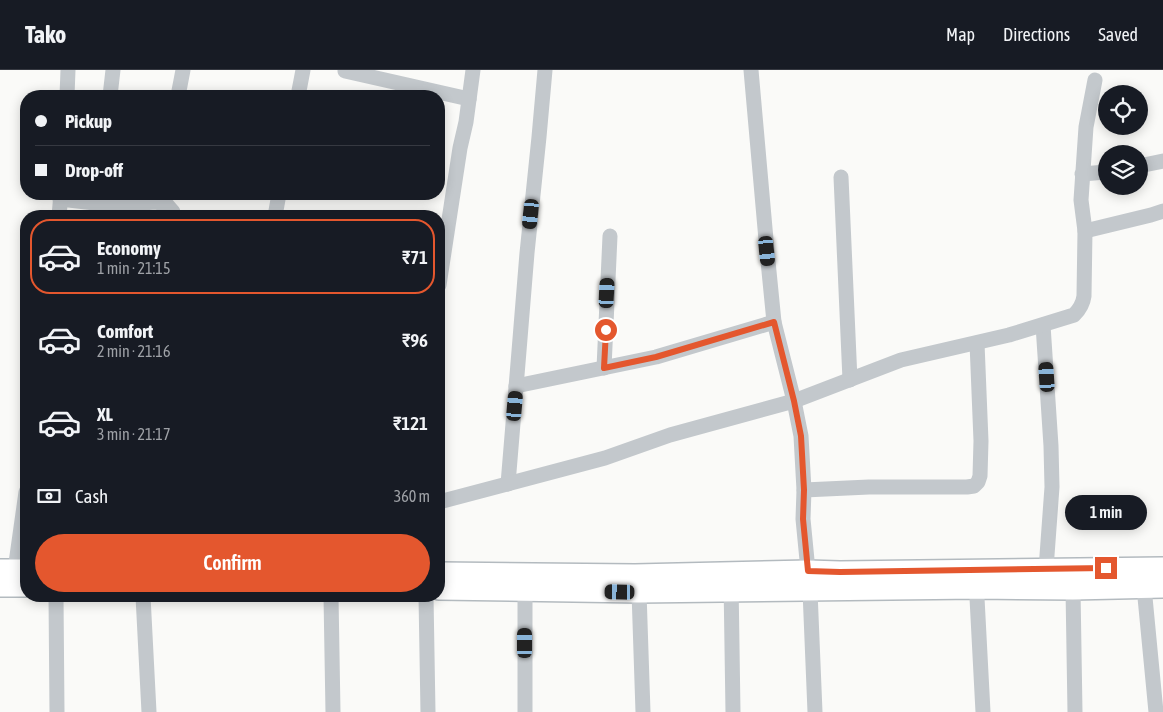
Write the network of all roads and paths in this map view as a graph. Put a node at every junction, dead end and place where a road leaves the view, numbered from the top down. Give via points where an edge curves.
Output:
1 (68, 70) edge
2 (113, 70) edge
3 (183, 70) edge
4 (303, 70) edge
5 (473, 70) edge
6 (545, 70) edge
7 (751, 70) edge
8 (345, 71) dead end
9 (1095, 80) dead end
10 (67, 90) edge
11 (111, 90) edge
12 (179, 90) edge
13 (299, 90) edge
14 (432, 90) edge
15 (445, 93) edge
16 (469, 98) junction
17 (1163, 162) edge
18 (1148, 164) edge
19 (1098, 173) edge
20 (1082, 174) junction
21 (841, 177) dead end
22 (84, 200) edge
23 (144, 200) edge
24 (160, 200) edge
25 (171, 210) edge
26 (1163, 211) edge
27 (445, 226) edge
28 (1084, 231) junction
29 (610, 236) dead end
30 (774, 322) junction
31 (1043, 325) junction
32 (976, 343) junction
33 (604, 368) junction
34 (850, 380) junction
35 (516, 386) junction
36 (794, 401) junction
37 (508, 484) junction
38 (804, 490) junction
39 (445, 500) edge
40 (20, 547) edge
41 (1163, 568) edge
42 (1046, 569) junction
43 (17, 574) edge
44 (445, 574) edge
45 (976, 579) junction
46 (809, 581) junction
47 (525, 583) junction
48 (731, 583) junction
49 (0, 586) edge
50 (1154, 587) edge
51 (445, 589) edge
52 (1073, 589) junction
53 (639, 592) junction
54 (56, 602) edge
55 (143, 602) edge
56 (331, 602) edge
57 (426, 602) edge
58 (58, 712) edge
59 (149, 712) edge
60 (333, 712) edge
61 (428, 712) edge
62 (525, 712) edge
63 (643, 712) edge
64 (733, 712) edge
65 (815, 712) edge
66 (983, 712) edge
67 (1075, 712) edge
68 (1156, 712) edge

1 - 10 street
2 - 11 street
3 - 12 street
4 - 13 street
5 - 16 street
6 - 35 street
7 - 30 street
8 - 14 street
9 - 20 street
15 - 16 street
16 - 27 street
17 - 18 street
19 - 20 street
20 - 28 street via 1080,200
21 - 34 street
22 - 23 street via 112,205
24 - 25 street
26 - 28 street
28 - 31 street via 1084,296 1080,310
29 - 33 street
30 - 33 street via 656,357
30 - 36 street
31 - 32 street
31 - 42 street via 1052,487
32 - 34 street via 901,360
32 - 38 street via 981,442 980,476 974,486
33 - 35 street
34 - 36 street
35 - 37 street
36 - 37 street
36 - 38 street via 801,436
37 - 39 street
38 - 46 street via 803,519
40 - 43 street
41 - 42 main road
42 - 45 main road
43 - 49 main road
44 - 47 main road
45 - 46 main road
45 - 52 main road
45 - 66 street
46 - 48 main road
46 - 65 street
47 - 48 main road via 635,575
47 - 51 main road
47 - 53 main road
47 - 62 street
48 - 53 main road
48 - 64 street
50 - 52 main road
50 - 68 street
52 - 67 street
53 - 63 street
54 - 58 street
55 - 59 street
56 - 60 street
57 - 61 street

